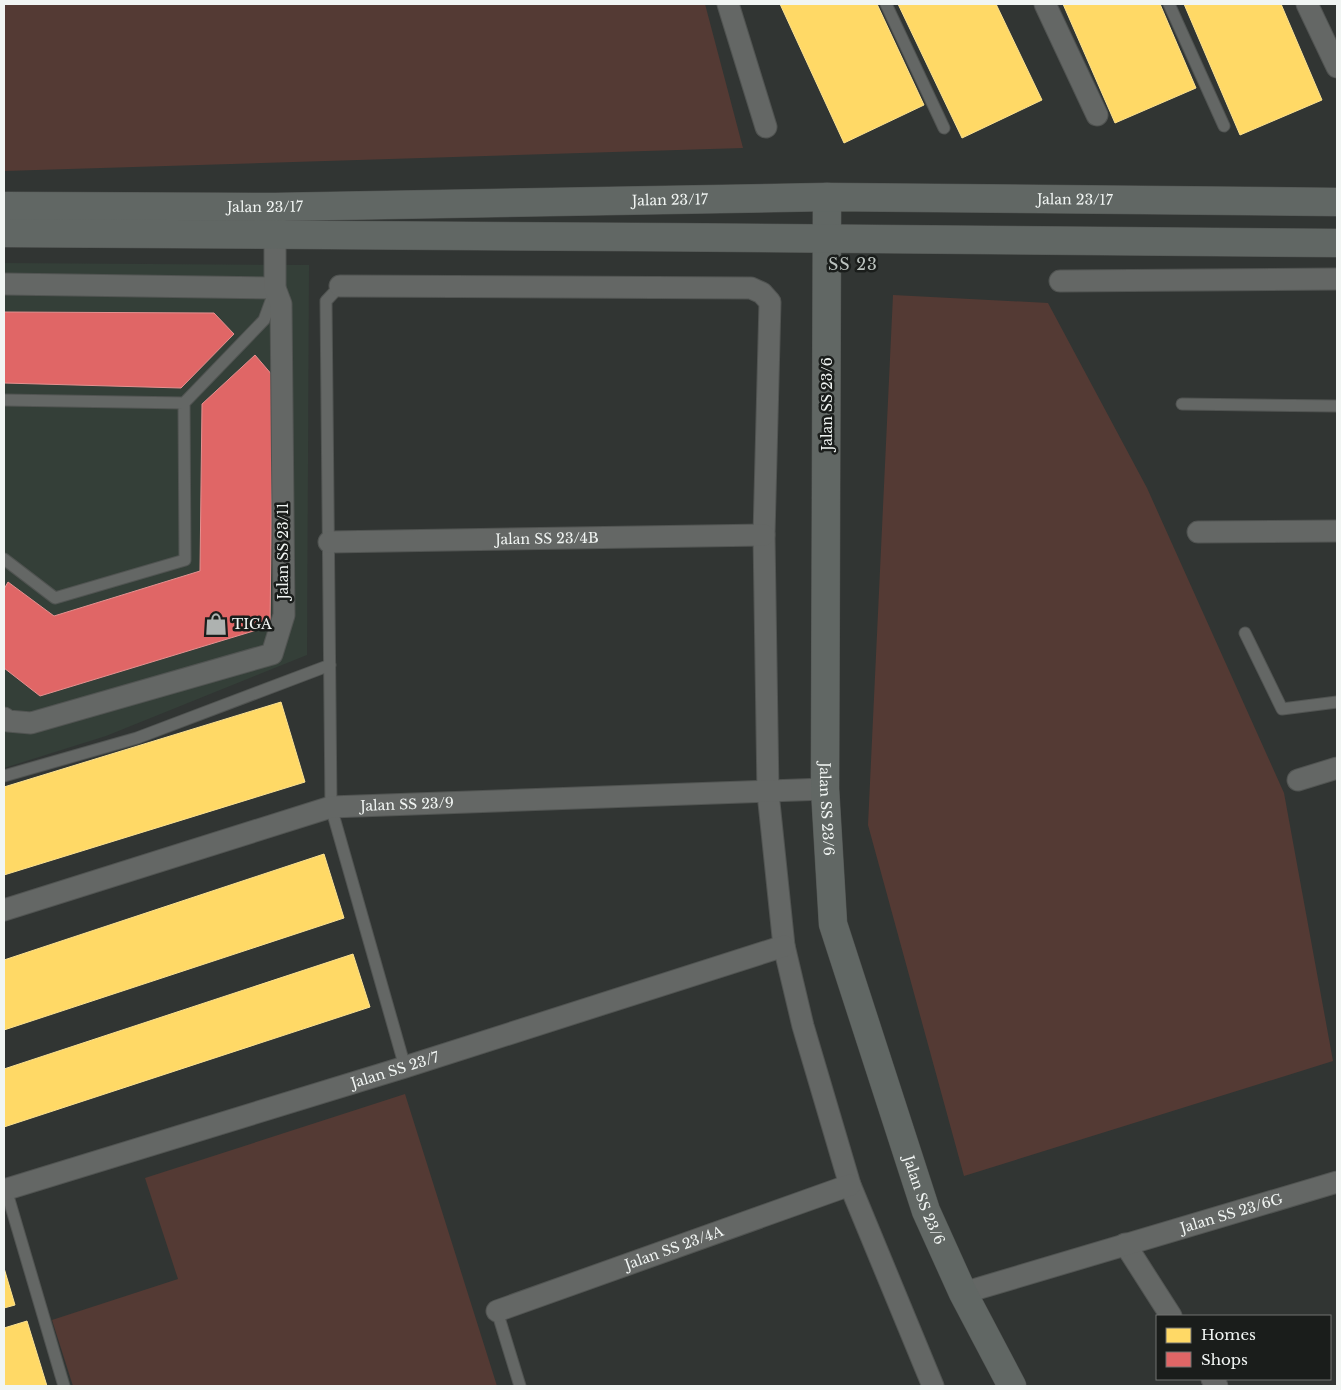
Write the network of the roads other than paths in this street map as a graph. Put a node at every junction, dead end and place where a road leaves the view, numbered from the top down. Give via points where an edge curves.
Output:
1 (728, 4) edge
2 (886, 4) edge
3 (1044, 4) edge
4 (1169, 4) edge
5 (1307, 4) edge
6 (1337, 68) edge
7 (1096, 115) dead end
8 (1224, 126) dead end
9 (766, 127) dead end
10 (944, 128) dead end
11 (827, 197) junction
12 (1337, 202) edge
13 (4, 206) edge
14 (275, 207) junction
15 (4, 233) edge
16 (274, 236) junction
17 (828, 236) junction
18 (1337, 243) edge
19 (1337, 279) edge
20 (1060, 280) dead end
21 (4, 284) edge
22 (340, 286) joint
23 (276, 288) junction
24 (4, 400) edge
25 (184, 403) junction
26 (1182, 404) dead end
27 (1337, 406) edge
28 (1337, 531) edge
29 (1198, 532) dead end
30 (764, 535) junction
31 (329, 542) junction
32 (4, 559) edge
33 (1245, 633) dead end
34 (330, 665) junction
35 (1337, 702) edge
36 (4, 718) edge
37 (1337, 768) edge
38 (4, 776) edge
39 (1298, 780) dead end
40 (825, 789) junction
41 (768, 793) junction
42 (331, 808) junction
43 (4, 910) edge
44 (784, 946) junction
45 (405, 1067) junction
46 (1337, 1182) edge
47 (850, 1185) junction
48 (4, 1187) edge
49 (1125, 1244) junction
50 (963, 1293) junction
51 (498, 1311) joint
52 (1171, 1315) edge
53 (1008, 1385) edge
54 (64, 1386) edge
55 (520, 1386) edge
56 (933, 1386) edge

1 - 9 street
2 - 10 lane
3 - 7 street
4 - 8 lane
5 - 6 street
11 - 12 street, Jalan 23/17
11 - 14 street, Jalan 23/17
11 - 17 street, Jalan SS 23/6
13 - 14 street, Jalan 23/17
14 - 16 street, Jalan SS 23/11
15 - 16 street
16 - 17 street
16 - 23 street, Jalan SS 23/11
17 - 18 street
17 - 40 street, Jalan SS 23/6
19 - 20 street
21 - 23 street
22 - 30 street via 751,288 762,293 770,302
22 - 31 lane via 326,300
23 - 25 lane via 264,320
23 - 36 street, Jalan SS 23/11 via 281,304 284,615 272,654 31,723
24 - 25 lane
25 - 32 lane via 185,560 55,598
26 - 27 lane
28 - 29 street
30 - 31 street, Jalan SS 23/4B
30 - 41 street
31 - 34 lane
33 - 35 lane via 1282,709
34 - 38 lane via 137,738
34 - 42 lane
37 - 39 street
40 - 41 street, Jalan SS 23/9
40 - 50 street, Jalan SS 23/6 via 833,924 926,1211
41 - 42 street, Jalan SS 23/9
41 - 44 street
42 - 43 street, Jalan SS 23/9
42 - 45 lane
44 - 45 street, Jalan SS 23/7
44 - 47 street via 803,1026
45 - 48 street, Jalan SS 23/7
46 - 49 street, Jalan SS 23/6G
47 - 51 street, Jalan SS 23/4A
47 - 56 street
48 - 54 lane
49 - 50 street, Jalan SS 23/6G
49 - 52 street
50 - 53 street, Jalan SS 23/6
51 - 55 lane

